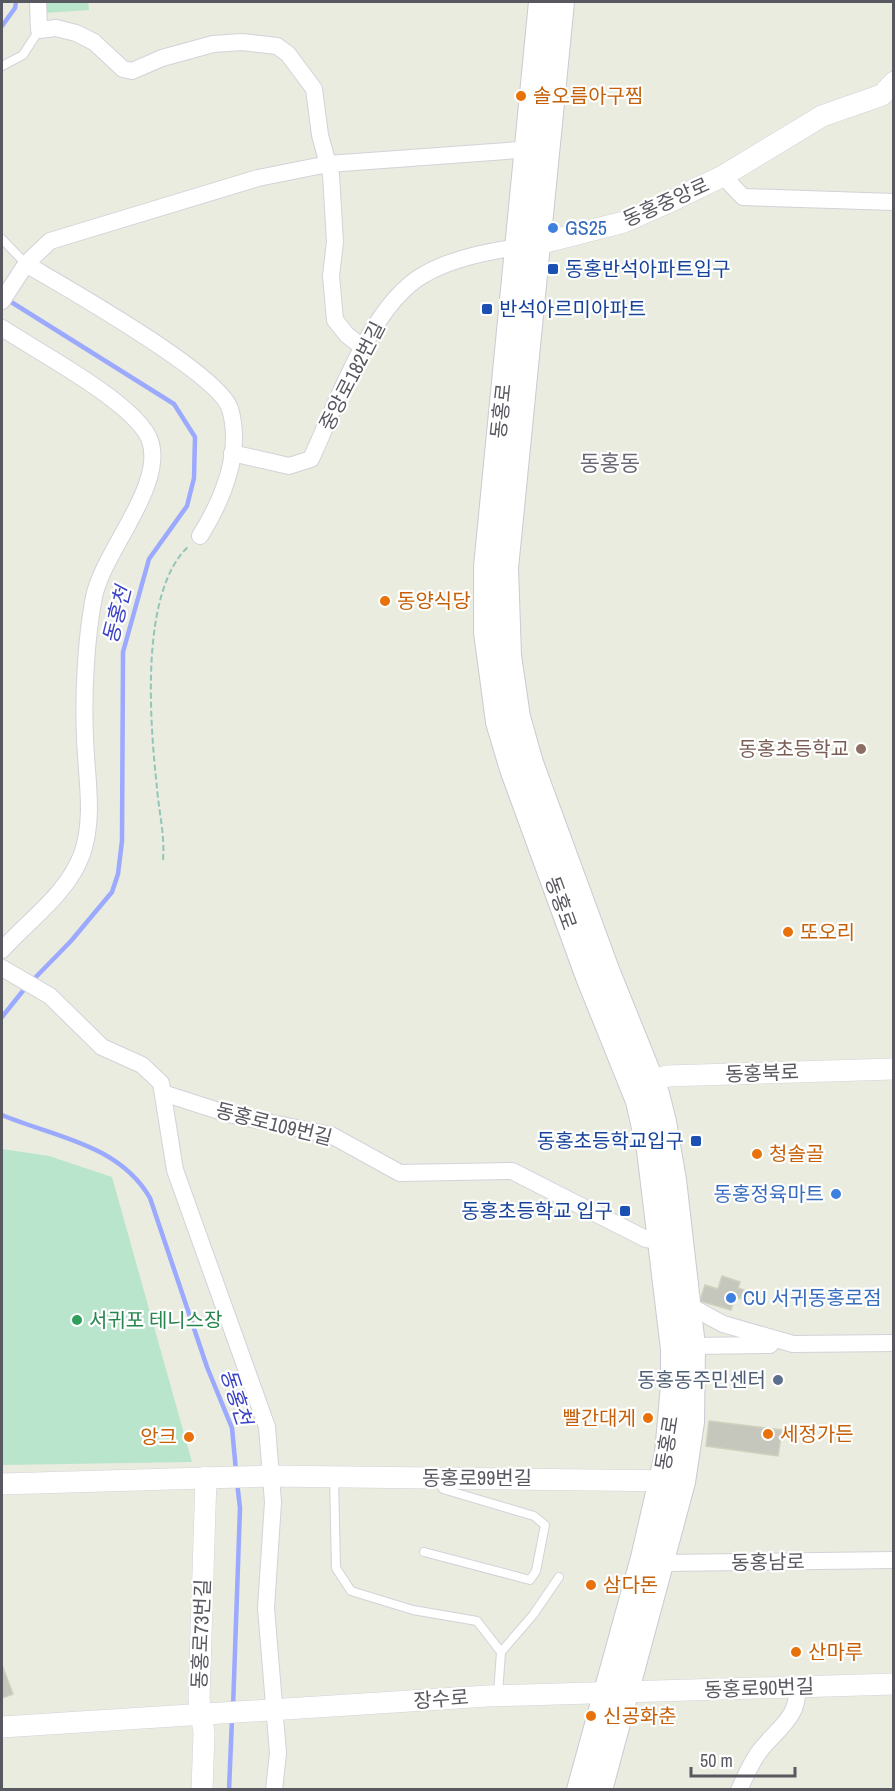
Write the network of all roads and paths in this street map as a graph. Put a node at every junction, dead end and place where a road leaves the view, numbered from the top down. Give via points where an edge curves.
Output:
1 (38, 2) edge
2 (542, 2) edge
3 (562, 2) edge
4 (39, 30) junction
5 (2, 66) edge
6 (894, 82) edge
7 (519, 150) dead end
8 (328, 164) junction
9 (723, 176) junction
10 (894, 202) edge
11 (2, 239) edge
12 (528, 246) junction
13 (22, 270) junction
14 (2, 301) edge
15 (2, 328) edge
16 (362, 347) junction
17 (232, 453) junction
18 (200, 536) joint
19 (163, 860) dead end
20 (2, 950) edge
21 (4, 970) edge
22 (894, 1069) edge
23 (642, 1084) junction
24 (163, 1093) junction
25 (660, 1241) junction
26 (690, 1306) junction
27 (894, 1343) edge
28 (793, 1344) junction
29 (693, 1346) junction
30 (264, 1476) junction
31 (334, 1477) junction
32 (212, 1478) junction
33 (436, 1478) junction
34 (672, 1481) junction
35 (2, 1484) edge
36 (424, 1552) dead end
37 (894, 1560) edge
38 (653, 1561) junction
39 (559, 1576) dead end
40 (501, 1652) junction
41 (894, 1684) edge
42 (797, 1686) junction
43 (615, 1694) junction
44 (498, 1696) junction
45 (265, 1711) junction
46 (207, 1715) junction
47 (2, 1727) edge
48 (202, 1790) edge
49 (274, 1790) edge
50 (579, 1790) edge
51 (600, 1790) edge
52 (739, 1790) edge

1 - 4 street
2 - 12 main road, 동홍로
3 - 12 main road, 동홍로
4 - 5 lane via 23,55
4 - 8 street via 56,28 76,33 94,42 123,69 132,71 213,44 277,46 288,54 314,89
6 - 9 street via 882,95 822,116
7 - 8 street
8 - 13 street via 258,178 50,241
8 - 16 street via 335,242 331,276 335,320
9 - 10 street, 동홍중앙로 via 743,197
9 - 12 street, 동홍중앙로 via 624,222
11 - 13 lane
12 - 16 street, 중앙로182번길 via 485,252 424,274 399,295
12 - 23 main road, 동홍로 via 506,568 514,695 531,763
13 - 14 street
13 - 17 street via 139,332 219,391 230,409
15 - 20 street via 130,411 149,438 154,463 94,593 85,733 88,836 66,885
16 - 17 street, 중앙로182번길 via 311,459 289,466
17 - 18 street via 225,488
18 - 19 path via 177,557 156,613 152,701 157,790 165,839
21 - 24 street via 50,996 102,1047 142,1065 161,1083
22 - 23 street, 동홍북로 via 667,1076
23 - 25 main road, 동홍로
23 - 26 main road, 동홍로 via 657,1094 670,1147
24 - 25 street, 동홍로109번길 via 228,1114 331,1135 400,1173 512,1171 646,1239
24 - 30 street via 175,1170 267,1427
25 - 34 main road, 동홍로 via 674,1367
26 - 28 street via 723,1324
26 - 29 main road, 동홍로
27 - 28 street
28 - 29 street
29 - 34 main road, 동홍로 via 692,1422
30 - 31 street, 동홍로99번길
30 - 32 street, 동홍로99번길
30 - 45 street via 273,1502
31 - 33 street, 동홍로99번길
31 - 40 lane via 336,1568 351,1590 413,1610 477,1621
32 - 35 street
32 - 46 street, 동홍로73번길
33 - 34 street, 동홍로99번길
33 - 36 lane via 442,1489 534,1516 545,1525 536,1571 530,1580
34 - 38 main road, 동홍로
37 - 38 street, 동홍남로
38 - 43 main road, 동홍로
39 - 40 lane
40 - 44 lane
41 - 42 street, 동홍로90번길
42 - 43 street, 동홍로90번길
42 - 52 street via 799,1702 759,1752
43 - 44 street, 장수로
43 - 50 main road, 동홍로
43 - 51 main road, 동홍로
44 - 45 street, 장수로
45 - 46 street, 장수로
45 - 49 street via 278,1753
46 - 47 street
46 - 48 street, 동홍로73번길

